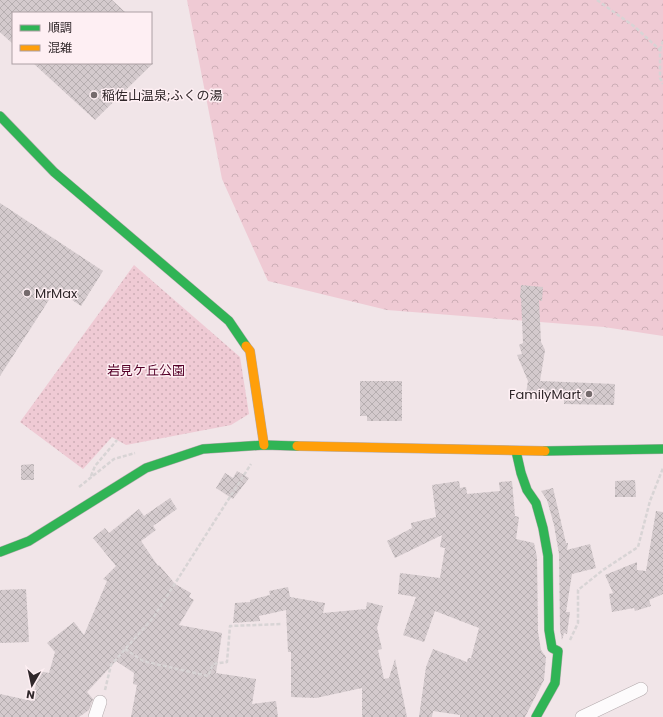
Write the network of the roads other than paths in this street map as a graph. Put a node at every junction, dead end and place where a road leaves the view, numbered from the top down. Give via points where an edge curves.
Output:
1 (0, 116) edge
2 (264, 445) junction
3 (663, 449) edge
4 (516, 451) junction
5 (0, 552) edge
6 (641, 689) dead end
7 (100, 702) road end
8 (95, 717) edge
9 (536, 717) edge
10 (582, 717) edge

1 - 2 street via 54,172 229,321 250,351
2 - 4 street
2 - 5 street via 202,449 146,468 29,542
3 - 4 street
4 - 9 street via 523,479 536,503 543,528 548,556 549,630 552,648 558,651 555,683
6 - 10 street
7 - 8 street

